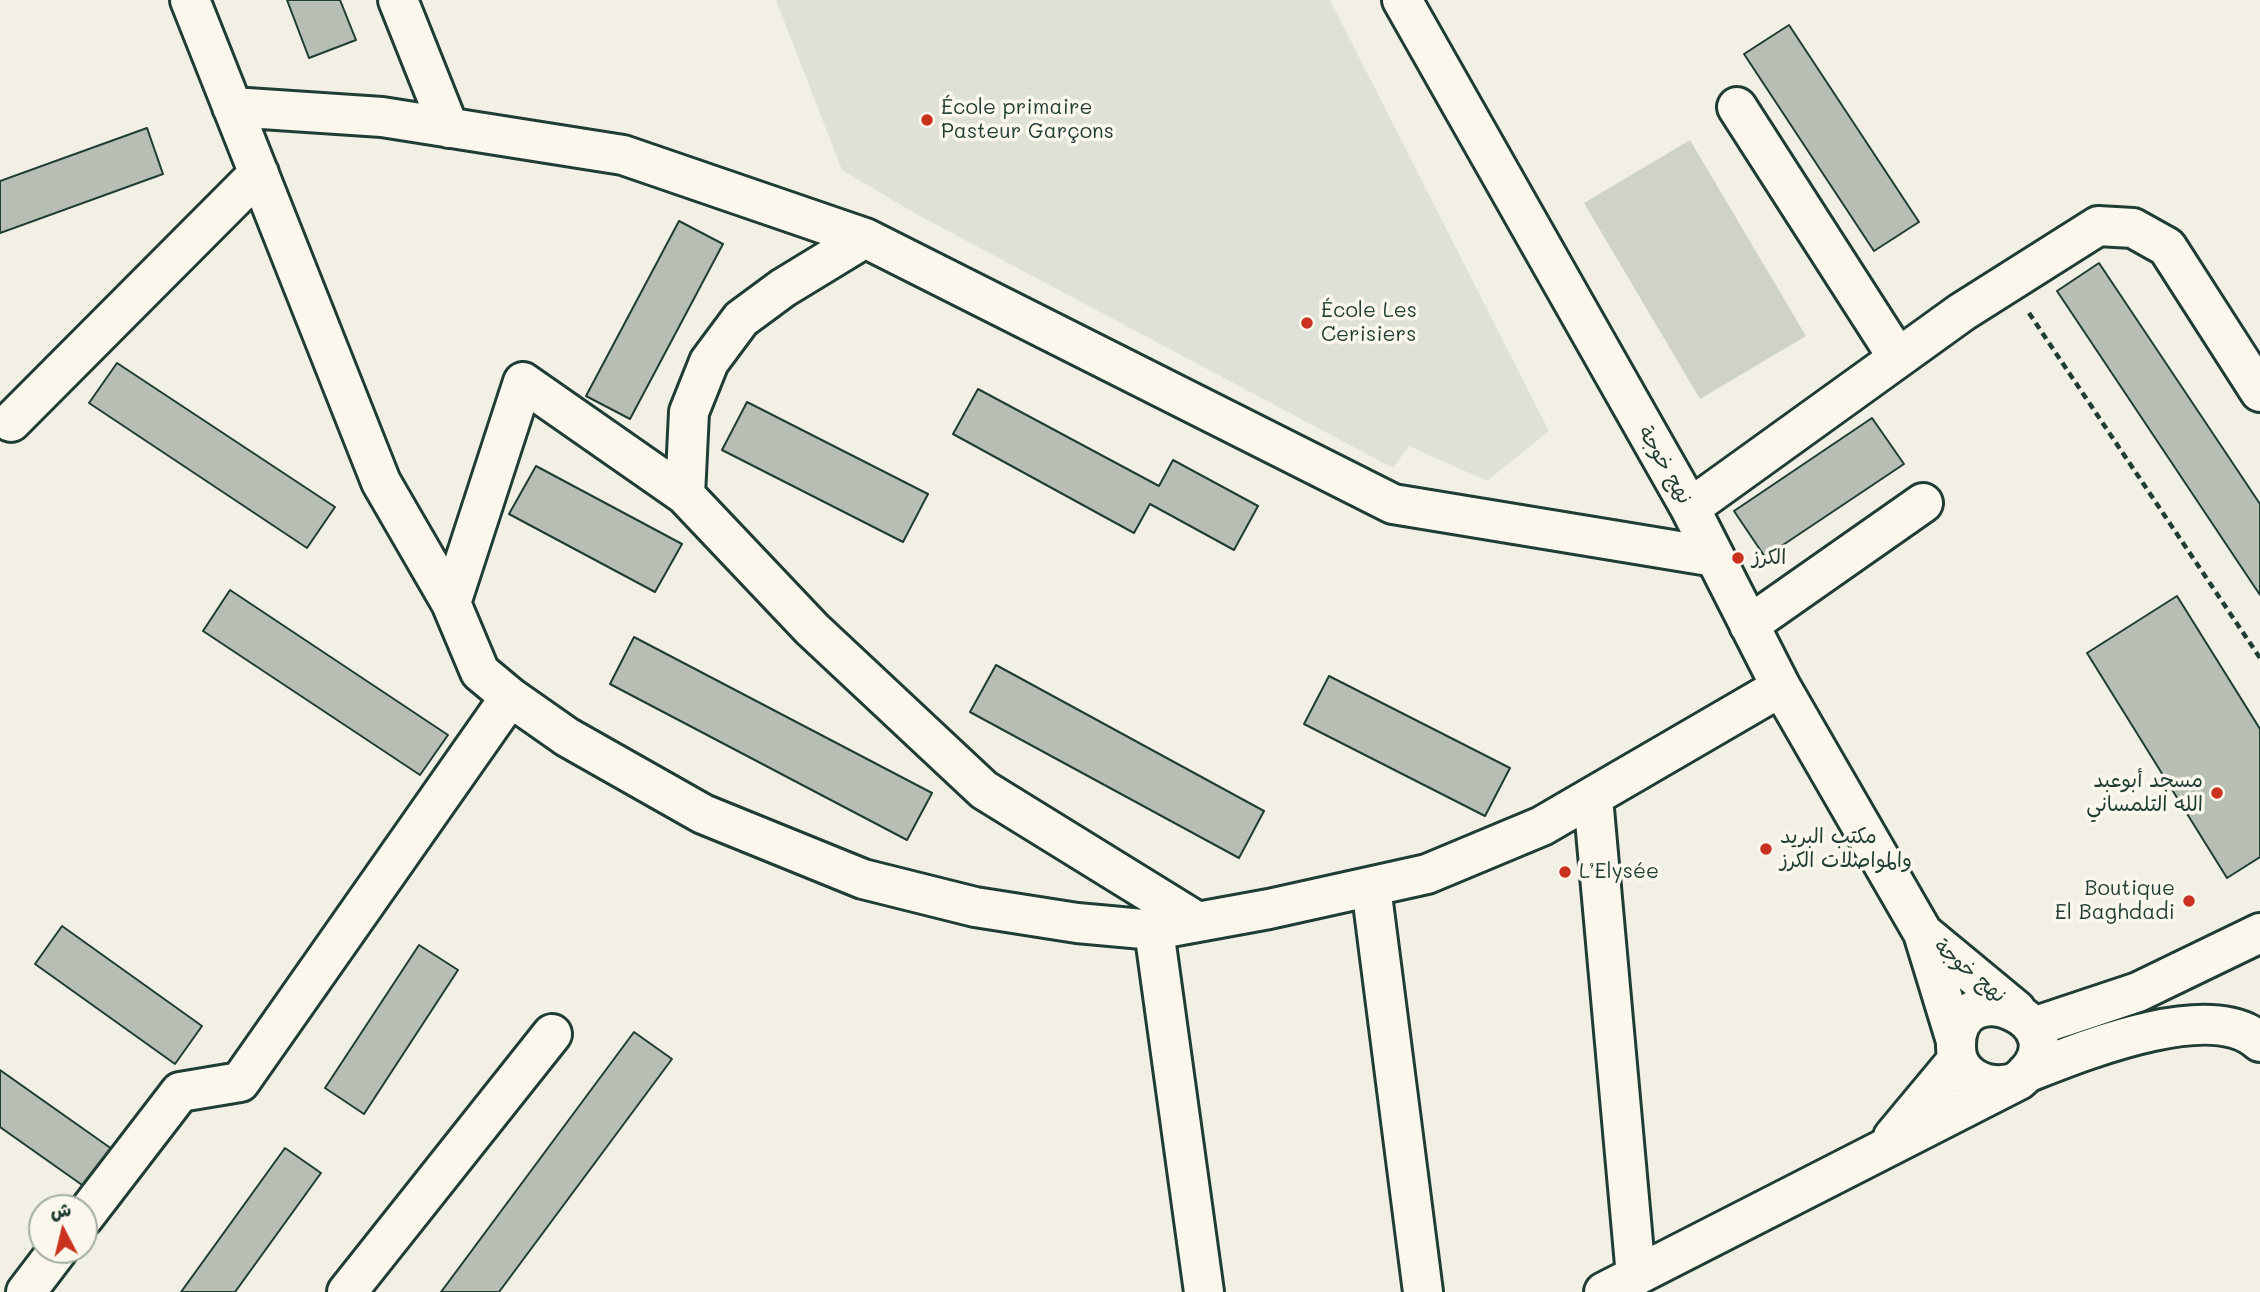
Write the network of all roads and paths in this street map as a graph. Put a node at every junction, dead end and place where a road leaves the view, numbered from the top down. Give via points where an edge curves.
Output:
1 (190, 0) edge
2 (398, 0) edge
3 (1402, 0) edge
4 (232, 107) junction
5 (1737, 107) dead end
6 (449, 128) junction
7 (259, 173) junction
8 (865, 238) junction
9 (2008, 282) junction
10 (1898, 358) junction
11 (2260, 392) edge
12 (12, 422) dead end
13 (685, 495) junction
14 (1923, 503) dead end
15 (1690, 508) junction
16 (1715, 557) junction
17 (451, 603) junction
18 (1749, 625) junction
19 (2260, 658) edge
20 (1781, 687) junction
21 (510, 697) junction
22 (1593, 798) junction
23 (1371, 887) junction
24 (1196, 921) junction
25 (1154, 930) junction
26 (1923, 933) junction
27 (2260, 933) edge
28 (2024, 1019) junction
29 (552, 1034) dead end
30 (2260, 1042) edge
31 (1957, 1050) junction
32 (2018, 1079) junction
33 (1881, 1153) junction
34 (98, 1199) edge
35 (47, 1264) edge
36 (1620, 1284) edge
37 (26, 1292) edge
38 (347, 1292) edge
39 (1204, 1292) edge
40 (1423, 1292) edge

1 - 4 street
2 - 6 street
3 - 15 street, نهج خوجة
4 - 6 street via 382,117
4 - 7 street
5 - 10 street
6 - 8 street via 623,155
7 - 12 street
7 - 17 street via 381,482
8 - 13 street via 741,319 709,362 690,412
8 - 16 street via 1393,505
9 - 10 street
9 - 11 street via 2098,226 2133,228 2167,247
9 - 19 path
10 - 15 street
13 - 17 street via 523,382
13 - 24 street via 811,629 984,790
14 - 18 street
15 - 16 street, نهج خوجة
16 - 18 street, نهج خوجة
17 - 21 street via 480,672
18 - 20 street, نهج خوجة
20 - 22 street
20 - 26 street, نهج خوجة
21 - 25 street via 568,737 703,814 863,879 975,907
21 - 34 street via 240,1082 180,1092
22 - 23 street via 1542,826 1427,874
22 - 36 street
23 - 24 street
23 - 40 street
24 - 25 street
25 - 39 street
26 - 28 street, نهج خوجة
26 - 31 street, نهج خوجة
27 - 28 street via 2138,992
28 - 31 street via 2003,1006 1978,1009 1961,1024
28 - 32 street via 2037,1051
29 - 38 street
30 - 32 street via 2234,1027 2183,1026 2107,1042
31 - 32 street via 1973,1079 1997,1087
31 - 33 street
32 - 33 street
33 - 36 street
35 - 37 street

